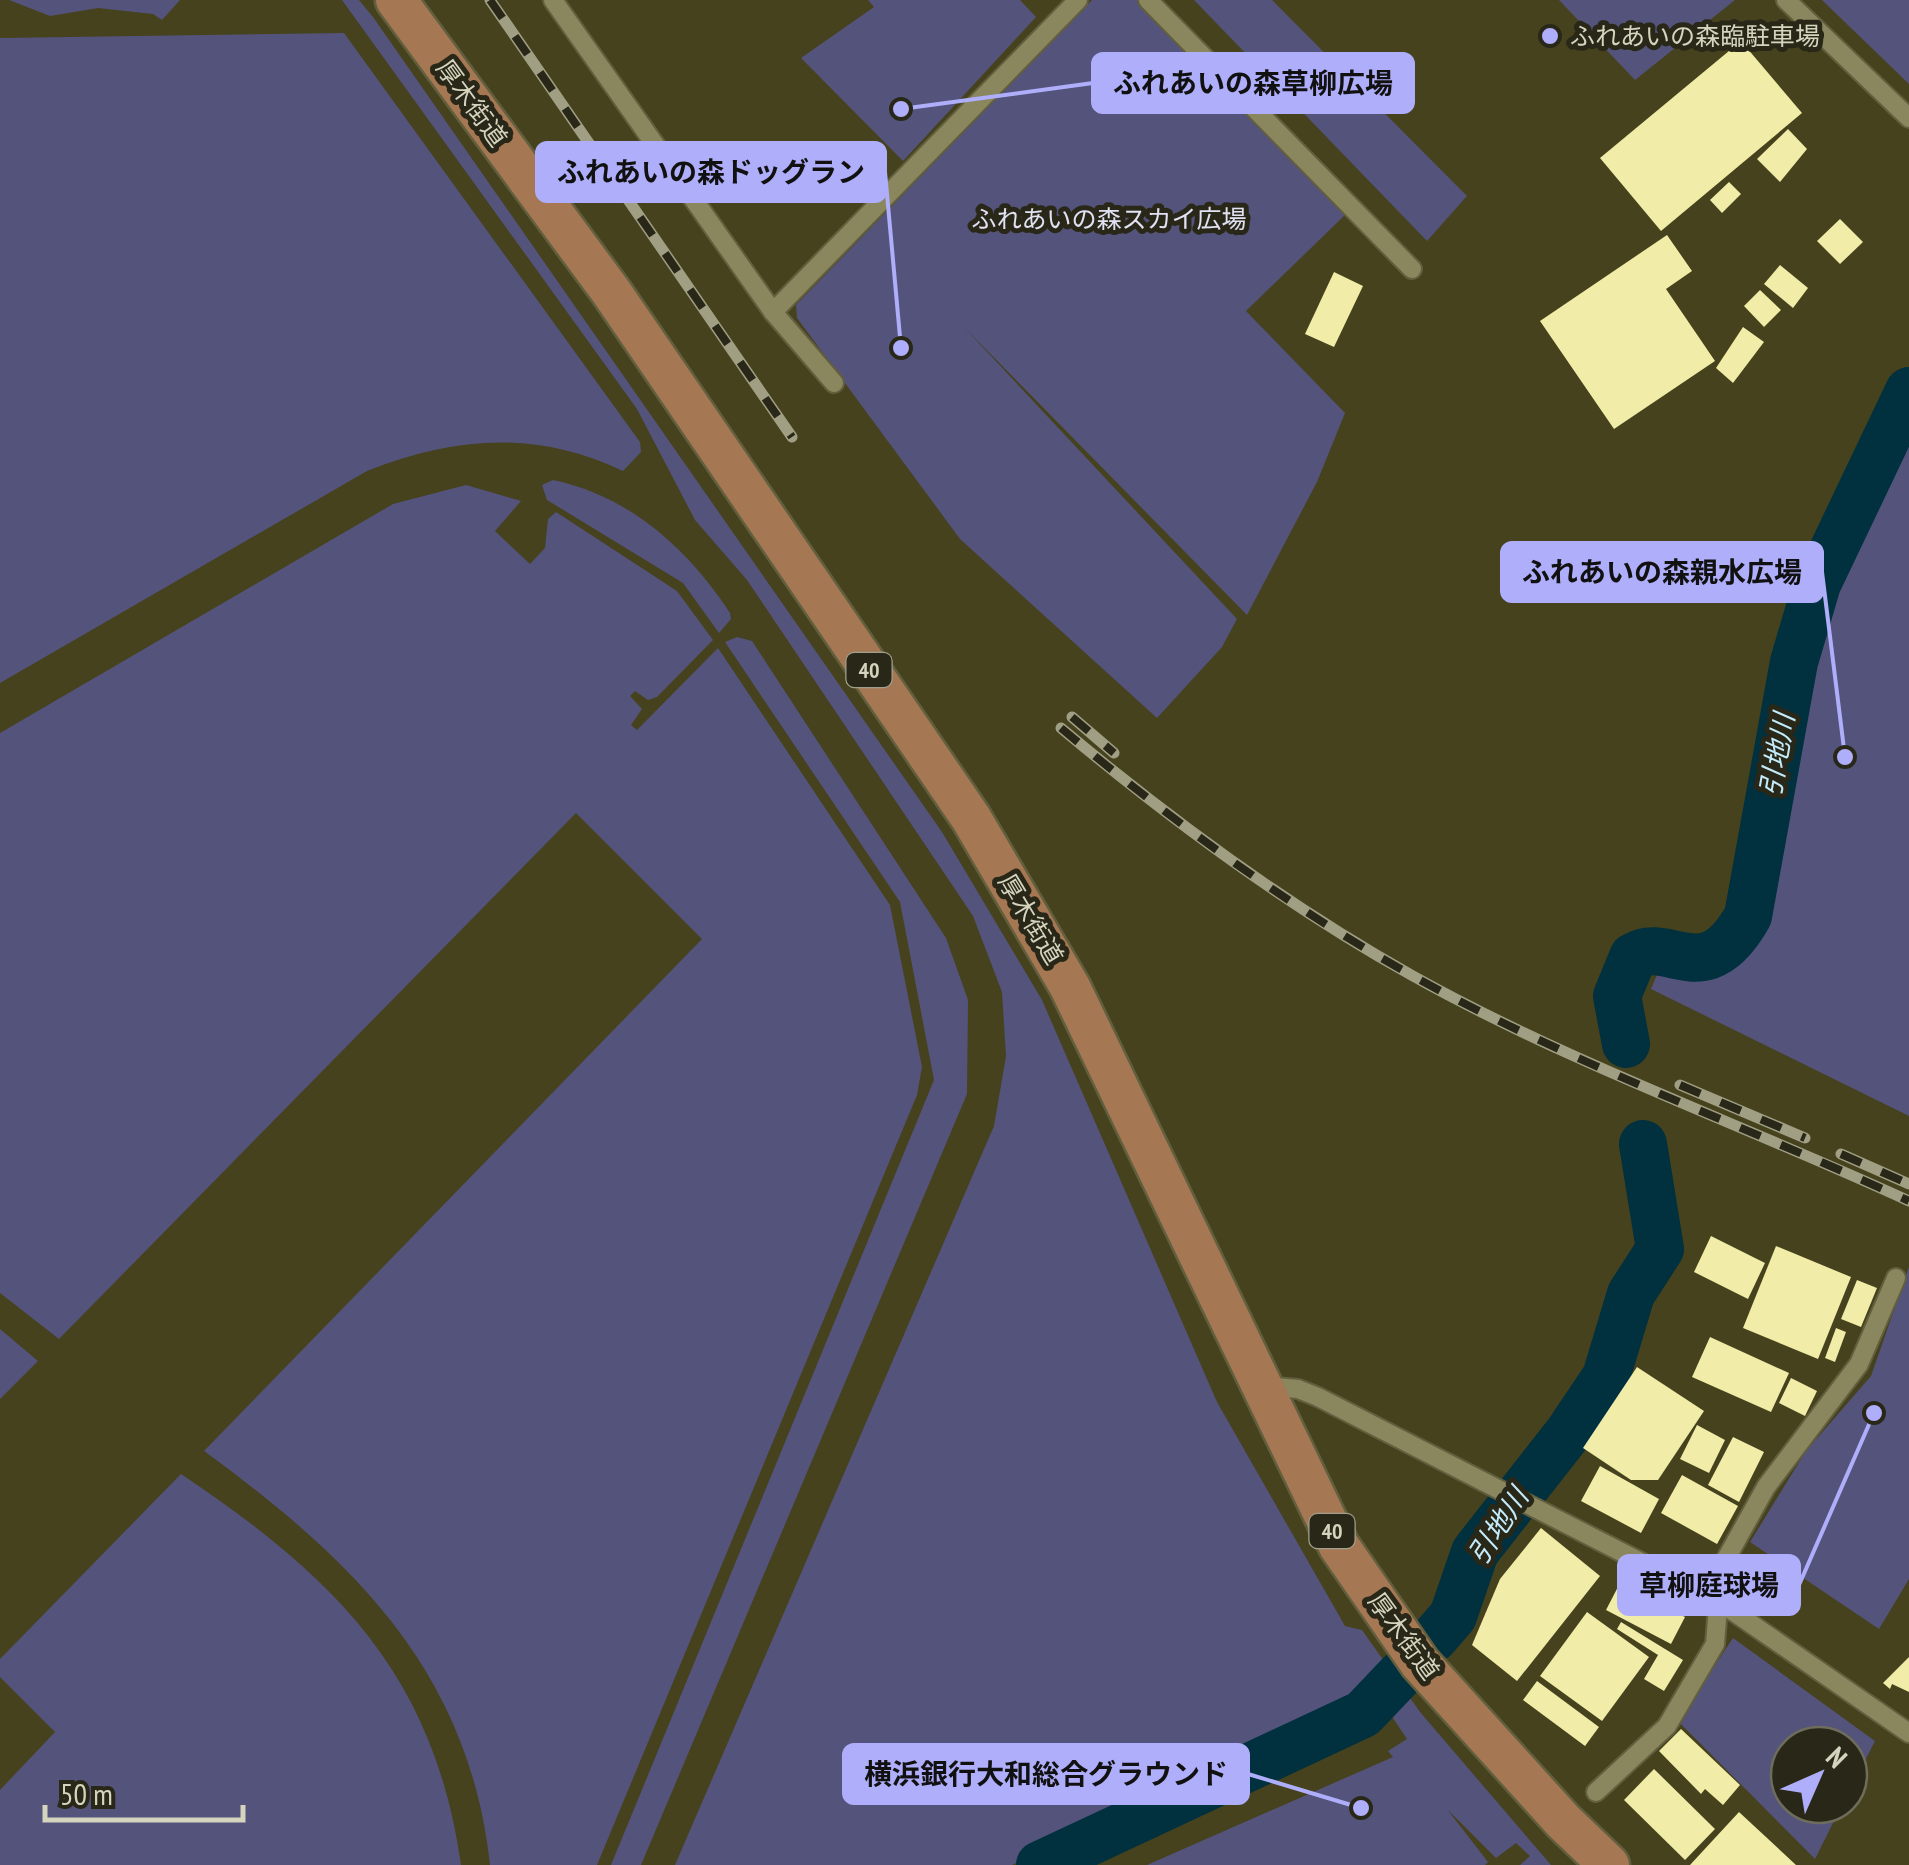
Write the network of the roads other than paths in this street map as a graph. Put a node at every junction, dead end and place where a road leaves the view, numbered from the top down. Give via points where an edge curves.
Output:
1 (396, 0) edge
2 (552, 0) edge
3 (1078, 0) edge
4 (1148, 0) edge
5 (1786, 0) edge
6 (1909, 118) edge
7 (1412, 269) dead end
8 (773, 312) junction
9 (834, 383) dead end
10 (1896, 1278) dead end
11 (1265, 1386) junction
12 (1721, 1602) junction
13 (1909, 1733) edge
14 (1596, 1792) dead end
15 (1608, 1865) edge

1 - 11 main road, 厚木街道 / 40 via 612,293 971,818 1070,987
2 - 8 street
3 - 8 street
4 - 7 street
5 - 6 street
8 - 9 street
10 - 12 street via 1859,1364 1766,1487 1721,1568
11 - 12 street via 1298,1389
11 - 15 main road, 厚木街道 / 40 via 1339,1546 1420,1663
12 - 13 street
12 - 14 street via 1715,1644 1667,1726

